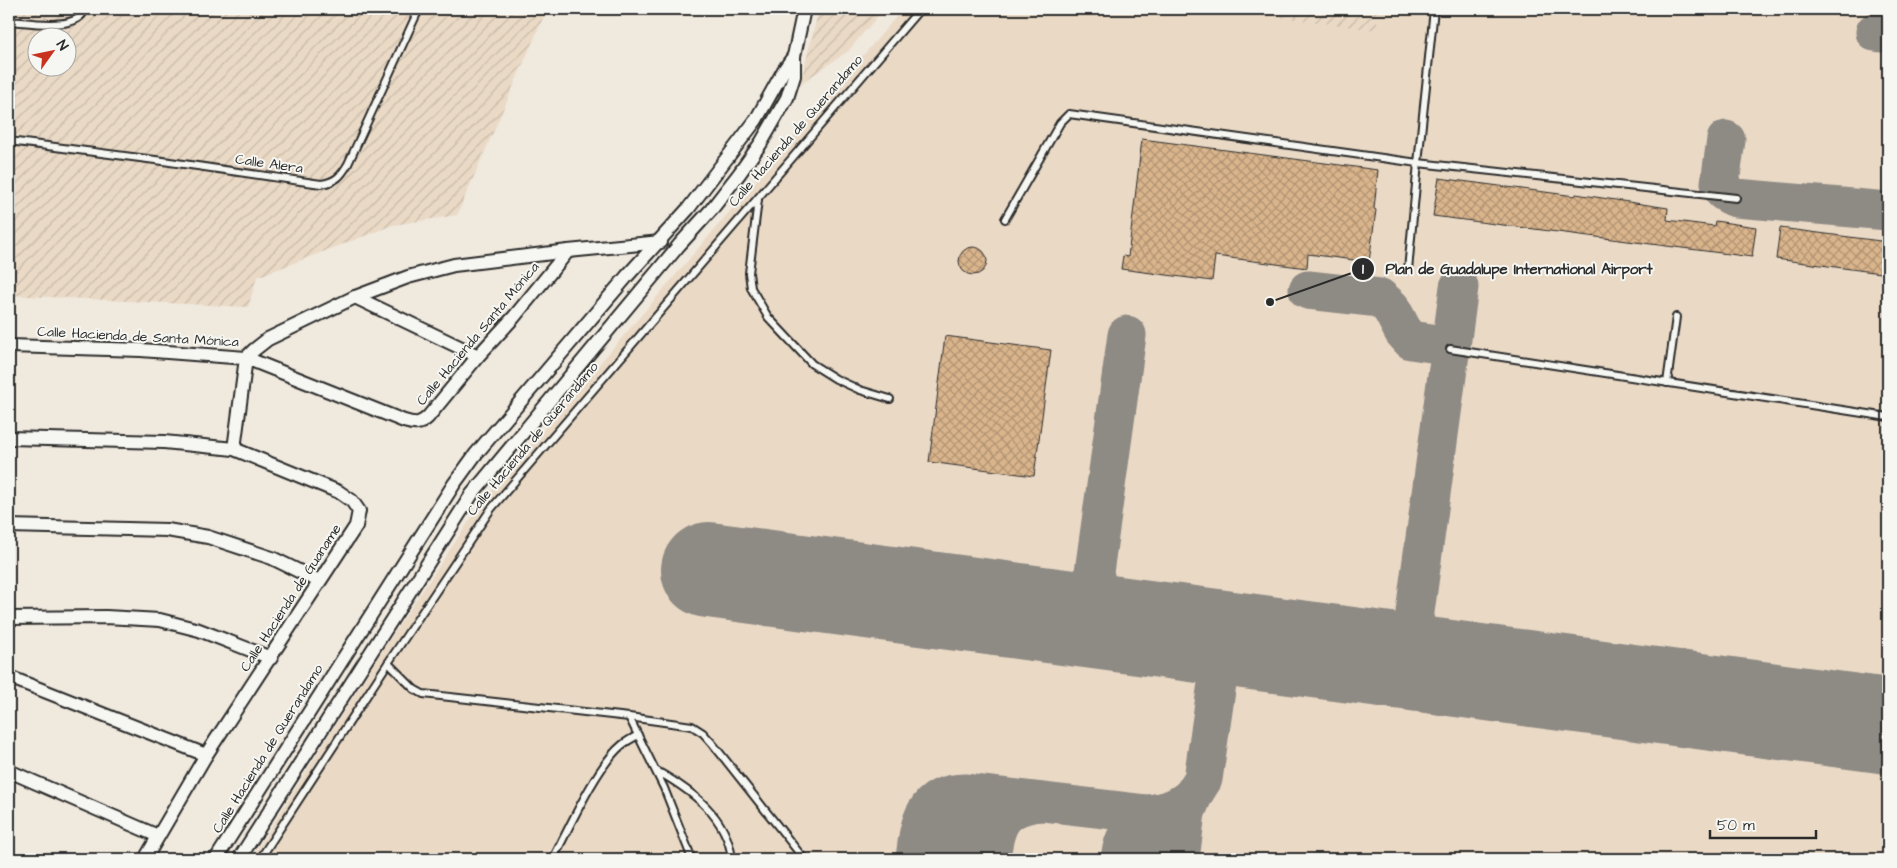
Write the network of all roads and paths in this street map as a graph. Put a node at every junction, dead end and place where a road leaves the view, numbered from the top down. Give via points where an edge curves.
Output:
1 (85, 9) edge
2 (419, 9) edge
3 (804, 9) edge
4 (920, 9) edge
5 (1434, 9) edge
6 (9, 21) edge
7 (794, 56) junction
8 (9, 141) edge
9 (1418, 163) junction
10 (1736, 198) dead end
11 (758, 199) junction
12 (1006, 219) dead end
13 (659, 242) junction
14 (680, 244) junction
15 (568, 251) junction
16 (1408, 270) dead end
17 (355, 298) junction
18 (1676, 316) dead end
19 (9, 346) edge
20 (1450, 349) dead end
21 (478, 356) junction
22 (246, 358) junction
23 (1667, 383) junction
24 (890, 399) dead end
25 (1888, 417) edge
26 (404, 421) joint
27 (9, 438) edge
28 (234, 449) junction
29 (9, 526) edge
30 (319, 581) junction
31 (9, 618) edge
32 (271, 658) junction
33 (388, 663) junction
34 (9, 677) edge
35 (629, 717) junction
36 (638, 735) junction
37 (206, 755) junction
38 (656, 770) junction
39 (9, 771) edge
40 (158, 836) junction
41 (145, 859) edge
42 (216, 859) edge
43 (239, 859) edge
44 (260, 859) edge
45 (553, 859) edge
46 (692, 859) edge
47 (732, 859) edge
48 (804, 859) edge

1 - 6 lane via 77,20 57,24
2 - 8 lane, Calle Alera via 348,164 342,175 330,182 321,184
3 - 7 street, Calle Hacienda de Querandamo
4 - 11 lane, Calle Hacienda de Querandamo
5 - 9 lane
7 - 13 street, Calle Hacienda de Querandamo via 756,120
7 - 14 street, Calle Hacienda de Querandamo via 794,76 786,98 761,143 711,210
9 - 10 lane
9 - 12 lane via 1069,114 1060,123
9 - 16 lane
11 - 24 lane via 749,274 751,288 768,317 812,364 860,390
11 - 33 lane, Calle Hacienda de Querandamo via 491,509
13 - 14 street
13 - 15 street
13 - 42 street, Calle Hacienda de Querandamo via 454,484
14 - 43 street, Calle Hacienda de Querandamo via 472,494
15 - 17 street via 454,265 408,277
15 - 21 street, Calle Hacienda Santa Mónica
17 - 21 street
17 - 22 street via 268,339
18 - 23 lane
19 - 22 street, Calle Hacienda de Santa Mónica via 141,350
20 - 23 lane
21 - 26 street, Calle Hacienda Santa Mónica via 423,422
22 - 26 street, Calle Hacienda de Santa Mónica
22 - 28 street
23 - 25 lane
27 - 28 street, Calle Hacienda de Guaname via 164,442
28 - 30 street, Calle Hacienda de Guaname via 338,492 352,501 359,511 356,526
29 - 30 street via 166,530 208,537 272,558
30 - 32 street, Calle Hacienda de Guaname
31 - 32 street via 160,620 199,630
32 - 37 street, Calle Hacienda de Guaname
33 - 35 lane via 423,694
33 - 44 lane, Calle Hacienda de Querandamo
34 - 37 street
35 - 36 lane
35 - 48 lane via 692,726 703,733
36 - 38 lane
36 - 45 lane via 610,758
37 - 40 street, Calle Hacienda de Guaname
38 - 46 lane
38 - 47 lane via 705,804 722,827
39 - 40 street
40 - 41 street, Calle Hacienda de Guaname

